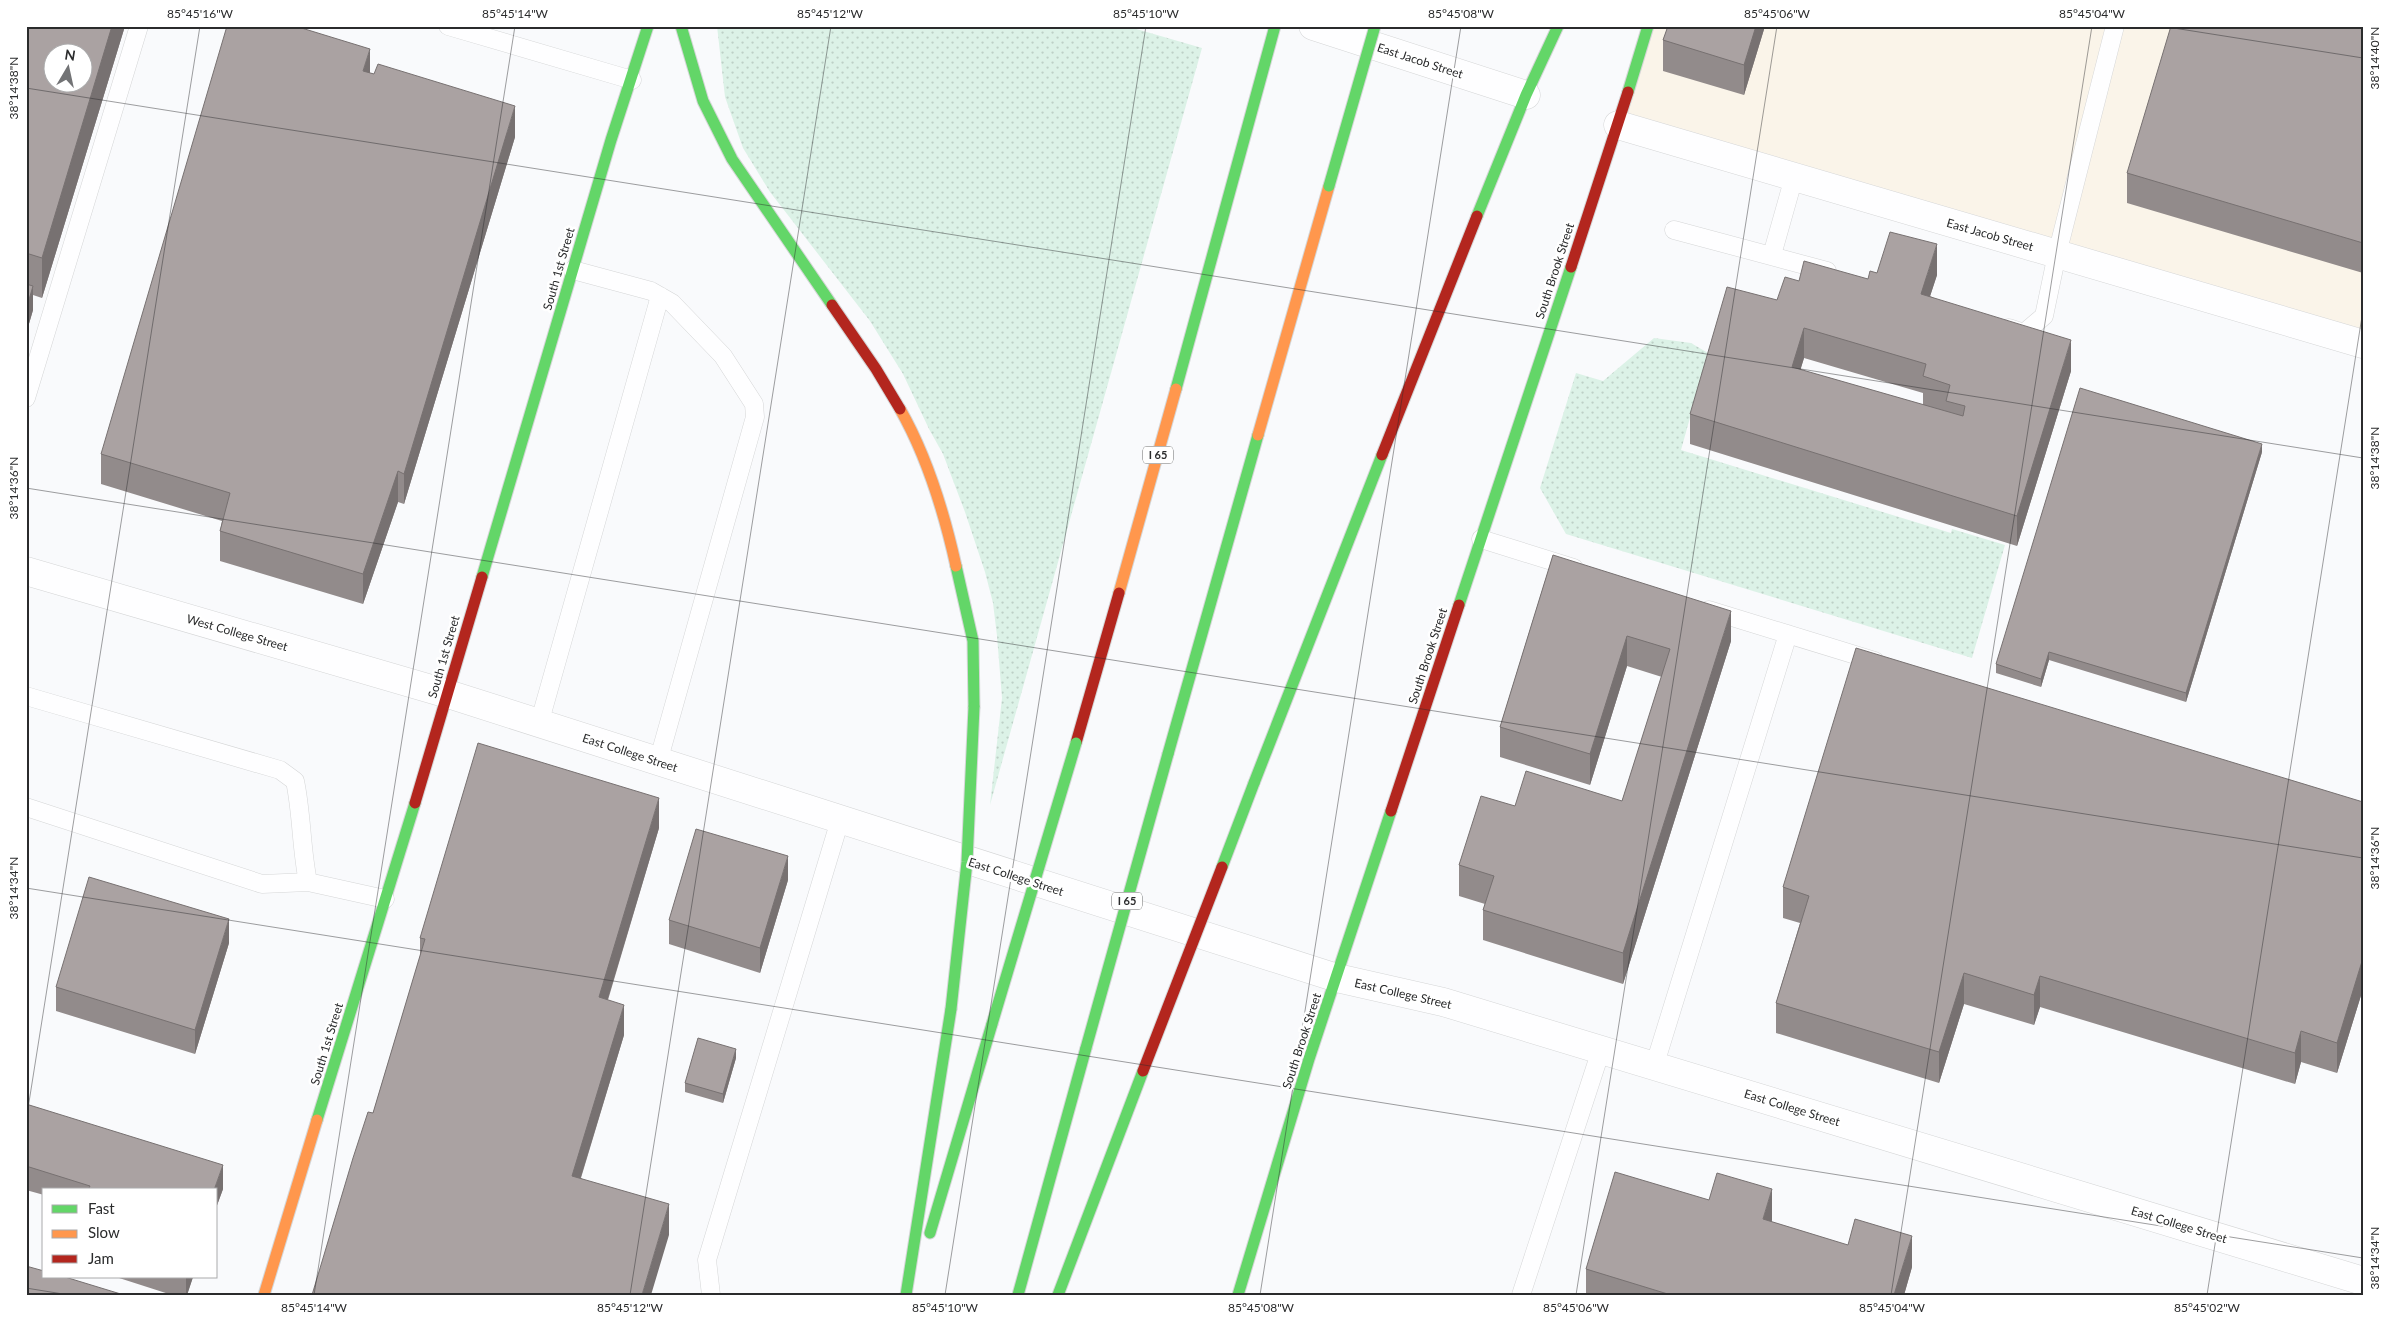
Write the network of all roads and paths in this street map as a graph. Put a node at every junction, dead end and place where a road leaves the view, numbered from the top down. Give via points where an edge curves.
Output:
1 (139, 26) edge
2 (448, 26) edge
3 (648, 26) edge
4 (681, 26) edge
5 (1275, 26) edge
6 (1313, 26) edge
7 (1375, 26) edge
8 (1558, 26) edge
9 (1648, 26) edge
10 (2114, 26) edge
11 (632, 80) junction
12 (1526, 95) junction
13 (1618, 125) junction
14 (1794, 176) junction
15 (1674, 230) dead end
16 (2057, 254) junction
17 (1772, 255) junction
18 (573, 270) junction
19 (1845, 277) edge
20 (660, 296) junction
21 (1989, 322) edge
22 (2363, 344) edge
23 (26, 398) edge
24 (1481, 539) junction
25 (26, 571) edge
26 (1593, 574) edge
27 (1695, 605) edge
28 (1788, 634) junction
29 (1891, 666) edge
30 (448, 694) junction
31 (26, 696) edge
32 (539, 724) junction
33 (658, 762) junction
34 (26, 807) edge
35 (840, 820) junction
36 (308, 882) junction
37 (385, 899) junction
38 (1337, 978) junction
39 (1601, 1050) junction
40 (1654, 1066) junction
41 (2363, 1281) edge
42 (264, 1295) edge
43 (711, 1295) edge
44 (906, 1295) edge
45 (912, 1295) edge
46 (1018, 1295) edge
47 (1058, 1295) edge
48 (1238, 1295) edge
49 (1521, 1295) edge

1 - 23 lane
2 - 11 lane
3 - 11 main road, South 1st Street
4 - 44 main road, bridge via 702,101 732,159 876,369 903,415 945,515 974,641 967,862 951,1009
5 - 45 main road, I 65, bridge via 1076,743
6 - 12 street, East Jacob Street
7 - 46 main road, I 65, bridge
8 - 12 main road
9 - 13 main road, South Brook Street
10 - 16 lane
11 - 18 main road, South 1st Street
12 - 47 main road, bridge via 1397,414
13 - 14 street, East Jacob Street
13 - 24 main road, South Brook Street
14 - 16 street, East Jacob Street
14 - 17 lane
15 - 17 lane
16 - 21 lane via 2044,316 2024,332
16 - 22 street, East Jacob Street
17 - 19 lane
18 - 20 lane
18 - 30 main road, South 1st Street
20 - 32 lane
20 - 33 lane via 672,303 723,356 754,404 755,417
24 - 26 lane
24 - 38 main road, South Brook Street
25 - 30 street, West College Street
27 - 28 lane
28 - 29 lane
28 - 40 lane
30 - 32 street, East College Street
30 - 37 main road, South 1st Street
31 - 36 lane via 280,770 295,781
32 - 33 street, East College Street
33 - 35 street, East College Street
34 - 36 lane via 262,884
35 - 38 street, East College Street
35 - 43 lane via 707,1260
36 - 37 lane
37 - 42 main road, South 1st Street
38 - 39 street, East College Street via 1443,1002
38 - 48 main road, South Brook Street via 1309,1059
39 - 40 street, East College Street
39 - 49 lane
40 - 41 street, East College Street

